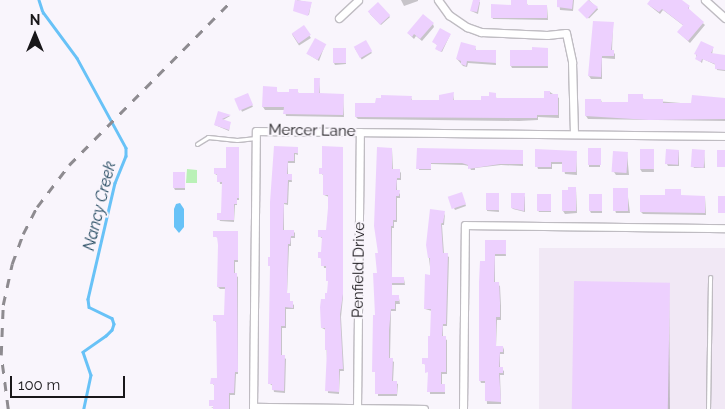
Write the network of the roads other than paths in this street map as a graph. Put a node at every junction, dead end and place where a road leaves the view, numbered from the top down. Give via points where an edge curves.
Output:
1 (358, 0) edge
2 (438, 0) edge
3 (705, 0) edge
4 (339, 18) dead end
5 (725, 18) edge
6 (360, 132) junction
7 (574, 134) junction
8 (725, 136) edge
9 (256, 138) junction
10 (197, 144) dead end
11 (725, 228) edge
12 (710, 277) dead end
13 (357, 409) edge
14 (424, 409) edge
15 (463, 409) edge
16 (708, 409) edge

1 - 4 street
2 - 7 street via 449,15 480,32 566,33 572,62
3 - 5 street
6 - 7 street, Mercer Lane
6 - 9 street, Mercer Lane via 256,131
6 - 13 street, Penfield Drive
7 - 8 street, Mercer Lane
9 - 10 lane via 208,138
9 - 13 street, Mercer Lane via 253,407
11 - 15 street via 465,225
12 - 16 lane
13 - 14 street, Mercer Lane

